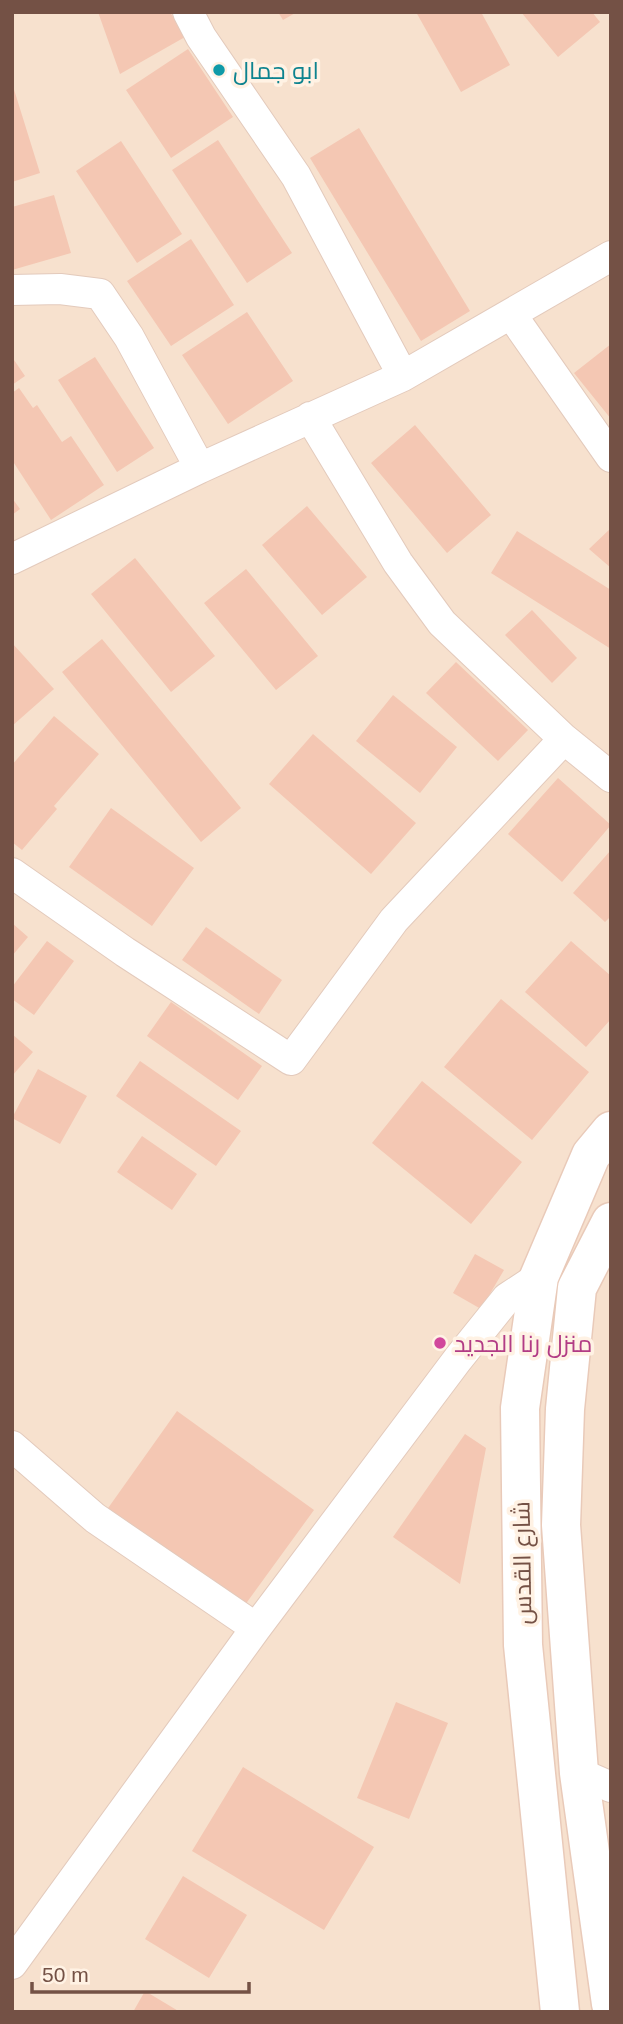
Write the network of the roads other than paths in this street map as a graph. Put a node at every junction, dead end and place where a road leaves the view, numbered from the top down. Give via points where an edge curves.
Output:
1 (188, 12) edge
2 (611, 256) edge
3 (12, 290) edge
4 (511, 314) junction
5 (403, 376) junction
6 (310, 417) junction
7 (611, 457) edge
8 (200, 468) junction
9 (12, 559) edge
10 (564, 739) junction
11 (611, 777) edge
12 (12, 873) edge
13 (611, 1131) edge
14 (611, 1222) edge
15 (539, 1277) junction
16 (12, 1446) edge
17 (256, 1628) junction
18 (595, 1780) edge
19 (12, 1964) edge
20 (611, 2004) edge
21 (560, 2012) edge

1 - 5 street via 296,176
2 - 4 street
3 - 8 street via 100,294
4 - 5 street
4 - 7 street
5 - 6 street
6 - 8 street
6 - 10 street via 398,563 442,623
8 - 9 street
10 - 11 street
10 - 12 street via 394,920 292,1060
13 - 15 main road, شارع القدس via 591,1155
14 - 18 main road, شارع القدس via 577,1288 565,1409 561,1525
15 - 17 street via 507,1298 482,1329
15 - 21 main road, شارع القدس via 520,1408 523,1645
16 - 17 street via 94,1518
17 - 19 street
18 - 20 main road, شارع القدس

